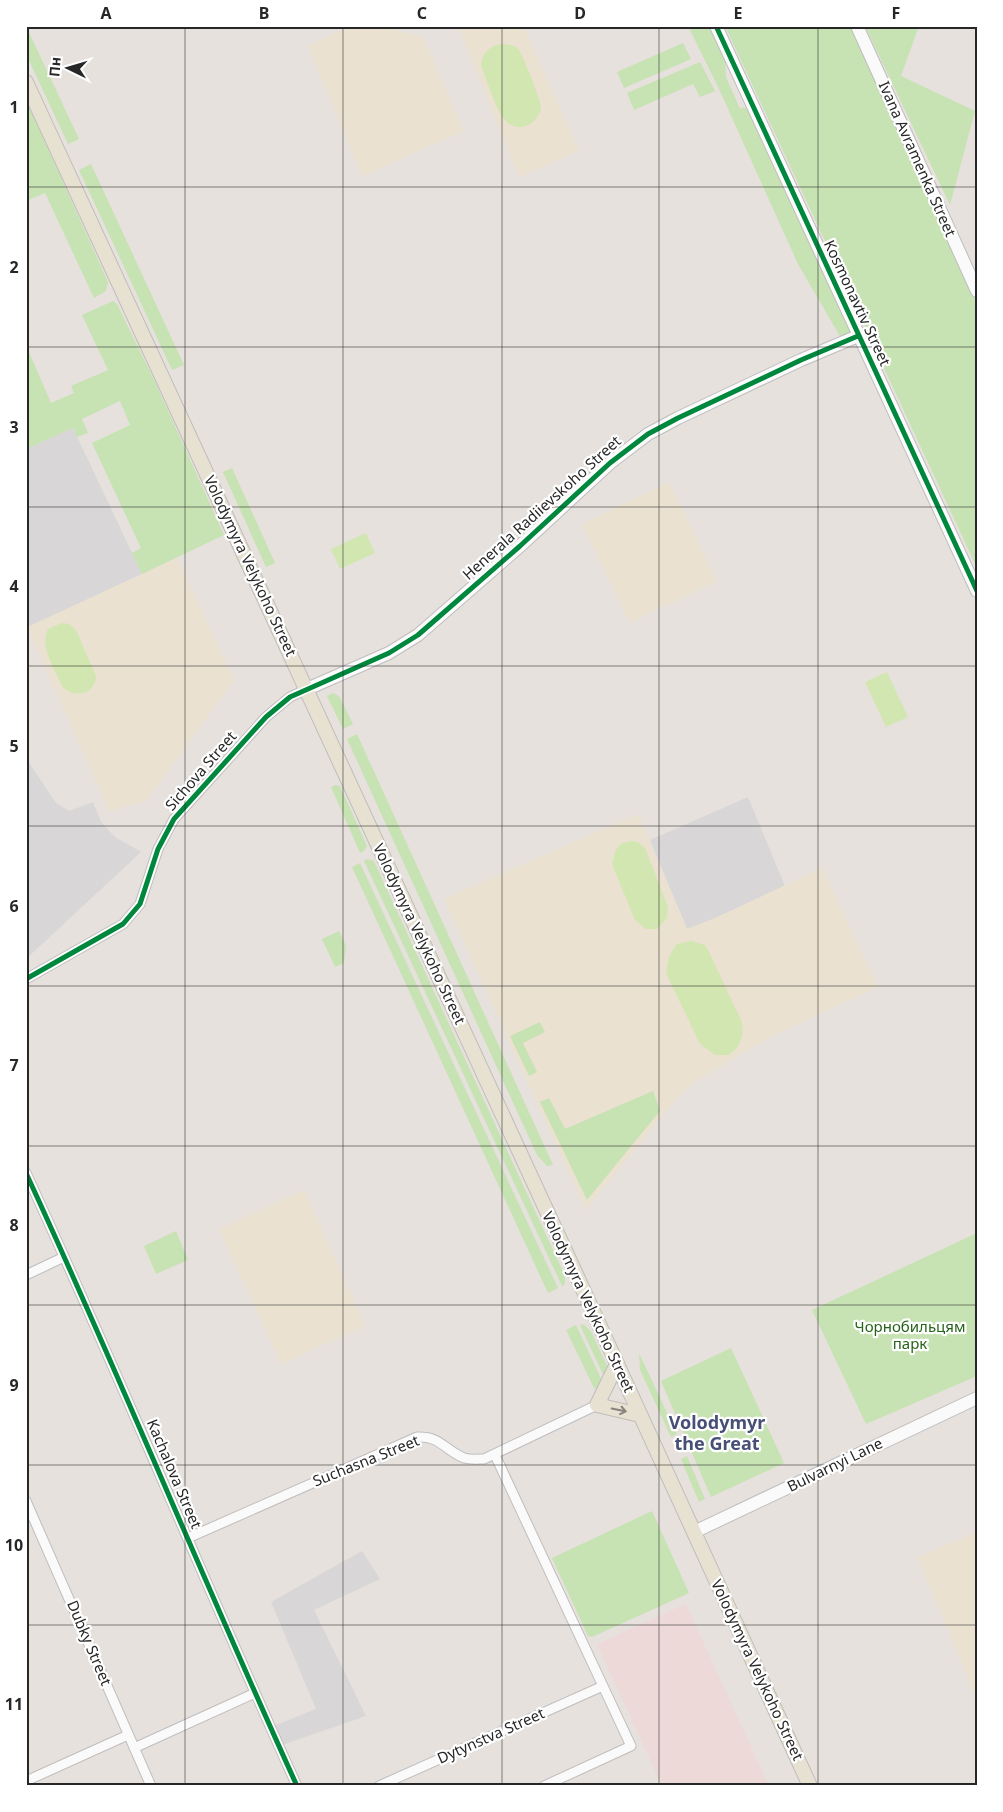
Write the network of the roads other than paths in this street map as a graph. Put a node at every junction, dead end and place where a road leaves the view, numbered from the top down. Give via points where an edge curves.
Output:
1 (716, 26) edge
2 (857, 26) edge
3 (26, 82) edge
4 (977, 291) edge
5 (858, 336) junction
6 (977, 591) edge
7 (307, 689) junction
8 (26, 979) edge
9 (26, 1173) edge
10 (64, 1257) junction
11 (26, 1274) edge
12 (617, 1364) junction
13 (977, 1398) edge
14 (597, 1405) junction
15 (640, 1415) junction
16 (495, 1454) junction
17 (26, 1501) edge
18 (694, 1532) junction
19 (188, 1538) junction
20 (603, 1686) junction
21 (255, 1693) junction
22 (128, 1734) junction
23 (134, 1748) junction
24 (26, 1781) edge
25 (151, 1786) edge
26 (297, 1786) edge
27 (379, 1786) edge
28 (544, 1786) edge
29 (810, 1786) edge

1 - 5 street, Kosmonavtiv Street
2 - 4 street, Ivana Avramenka Street
3 - 7 main road, Volodymyra Velykoho Street
5 - 6 street, Kosmonavtiv Street
5 - 7 street, Henerala Radiievskoho Street via 648,434 610,463 418,635 389,653
7 - 8 street, Sichova Street via 290,697 266,717 174,819 162,840 140,904 132,915 123,924
7 - 12 main road, Volodymyra Velykoho Street
9 - 10 street, Kachalova Street
10 - 11 street
10 - 19 street, Kachalova Street
12 - 14 main road
12 - 15 main road, Volodymyra Velykoho Street
13 - 18 street, Bulvarnyi Lane
14 -> 15 main road
14 - 16 street, Suchasna Street
15 - 18 main road, Volodymyra Velykoho Street
16 - 19 street, Suchasna Street via 474,1460 464,1458 436,1439 417,1437
16 - 20 street
17 - 22 street, Dubky Street
18 - 29 main road, Volodymyra Velykoho Street
19 - 21 street, Kachalova Street
20 - 27 street, Dytynstva Street
20 - 28 street via 630,1746
21 - 23 street
21 - 26 street, Kachalova Street
22 - 23 street, Dubky Street
22 - 24 street
23 - 25 street, Dubky Street

